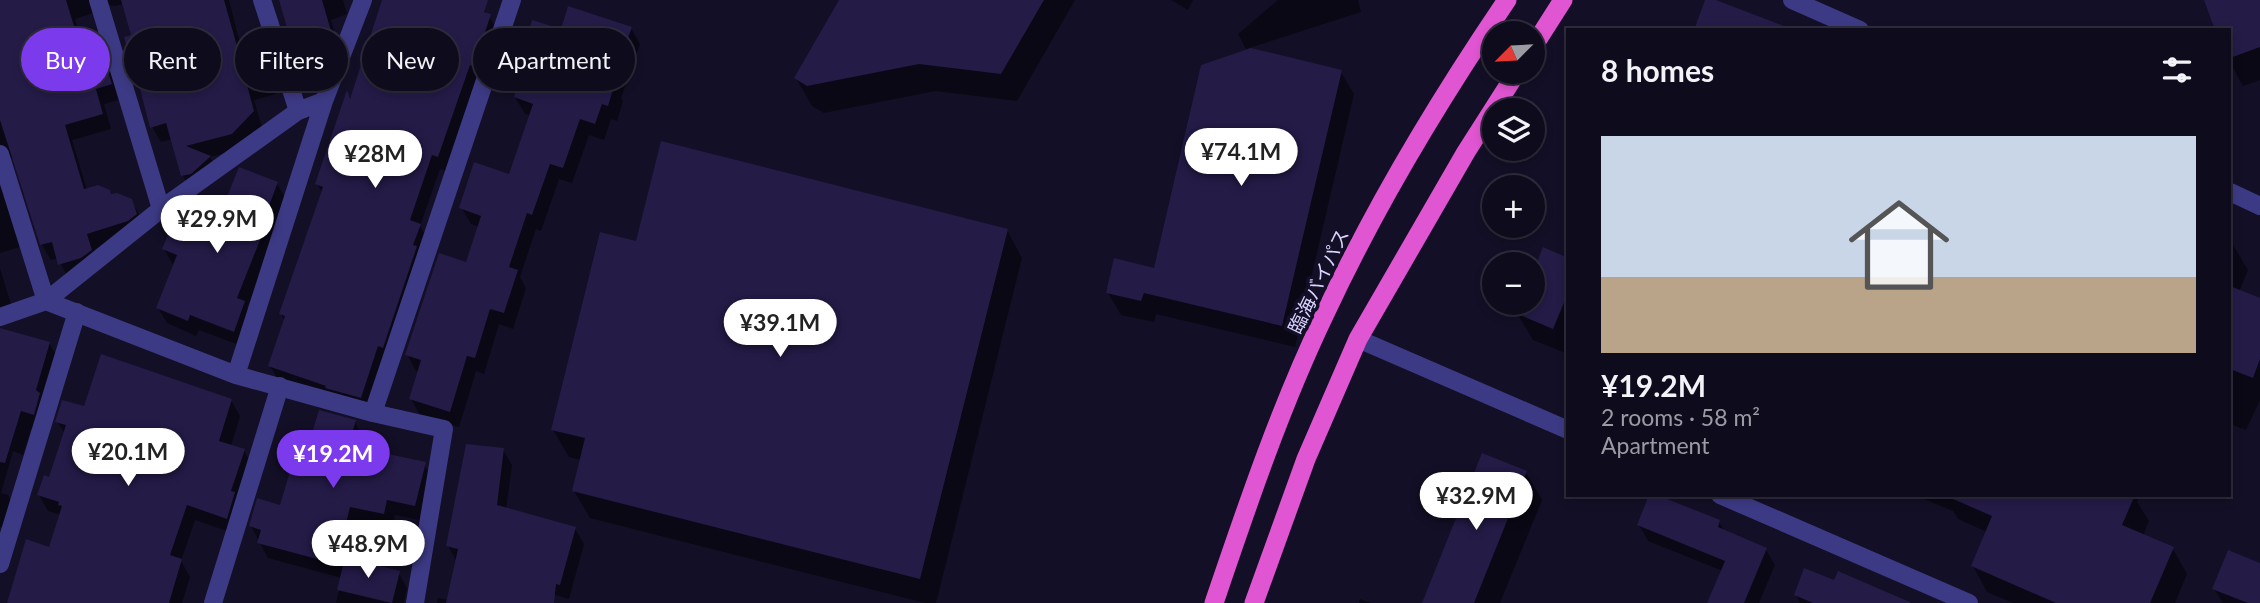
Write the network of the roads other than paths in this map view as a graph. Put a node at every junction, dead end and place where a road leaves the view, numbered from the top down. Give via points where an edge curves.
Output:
1 (98, 0) edge
2 (262, 0) edge
3 (363, 0) edge
4 (512, 0) edge
5 (1507, 0) edge
6 (1563, 0) edge
7 (1792, 0) edge
8 (1545, 28) edge
9 (1855, 28) edge
10 (1509, 84) edge
11 (324, 101) junction
12 (298, 111) junction
13 (0, 155) edge
14 (2231, 192) edge
15 (2260, 206) edge
16 (161, 209) junction
17 (46, 301) junction
18 (77, 312) junction
19 (0, 317) edge
20 (1357, 339) junction
21 (236, 375) junction
22 (280, 386) junction
23 (373, 413) junction
24 (1566, 429) edge
25 (1725, 497) edge
26 (0, 564) edge
27 (212, 603) edge
28 (415, 603) edge
29 (1214, 603) edge
30 (1254, 603) edge
31 (1969, 603) edge

1 - 16 street
2 - 12 street
3 - 11 street
4 - 23 street
5 - 29 highway, 臨海バイパス via 1404,163 1324,316 1242,519
6 - 8 highway
7 - 9 street
10 - 20 highway
11 - 12 street
11 - 21 street
12 - 16 street
13 - 17 street
14 - 15 street
16 - 17 street
17 - 18 street
17 - 19 street
18 - 21 street
18 - 26 street
20 - 24 street
20 - 30 highway via 1306,459
21 - 22 street
22 - 23 street
22 - 27 street
23 - 28 street via 444,429
25 - 31 street

